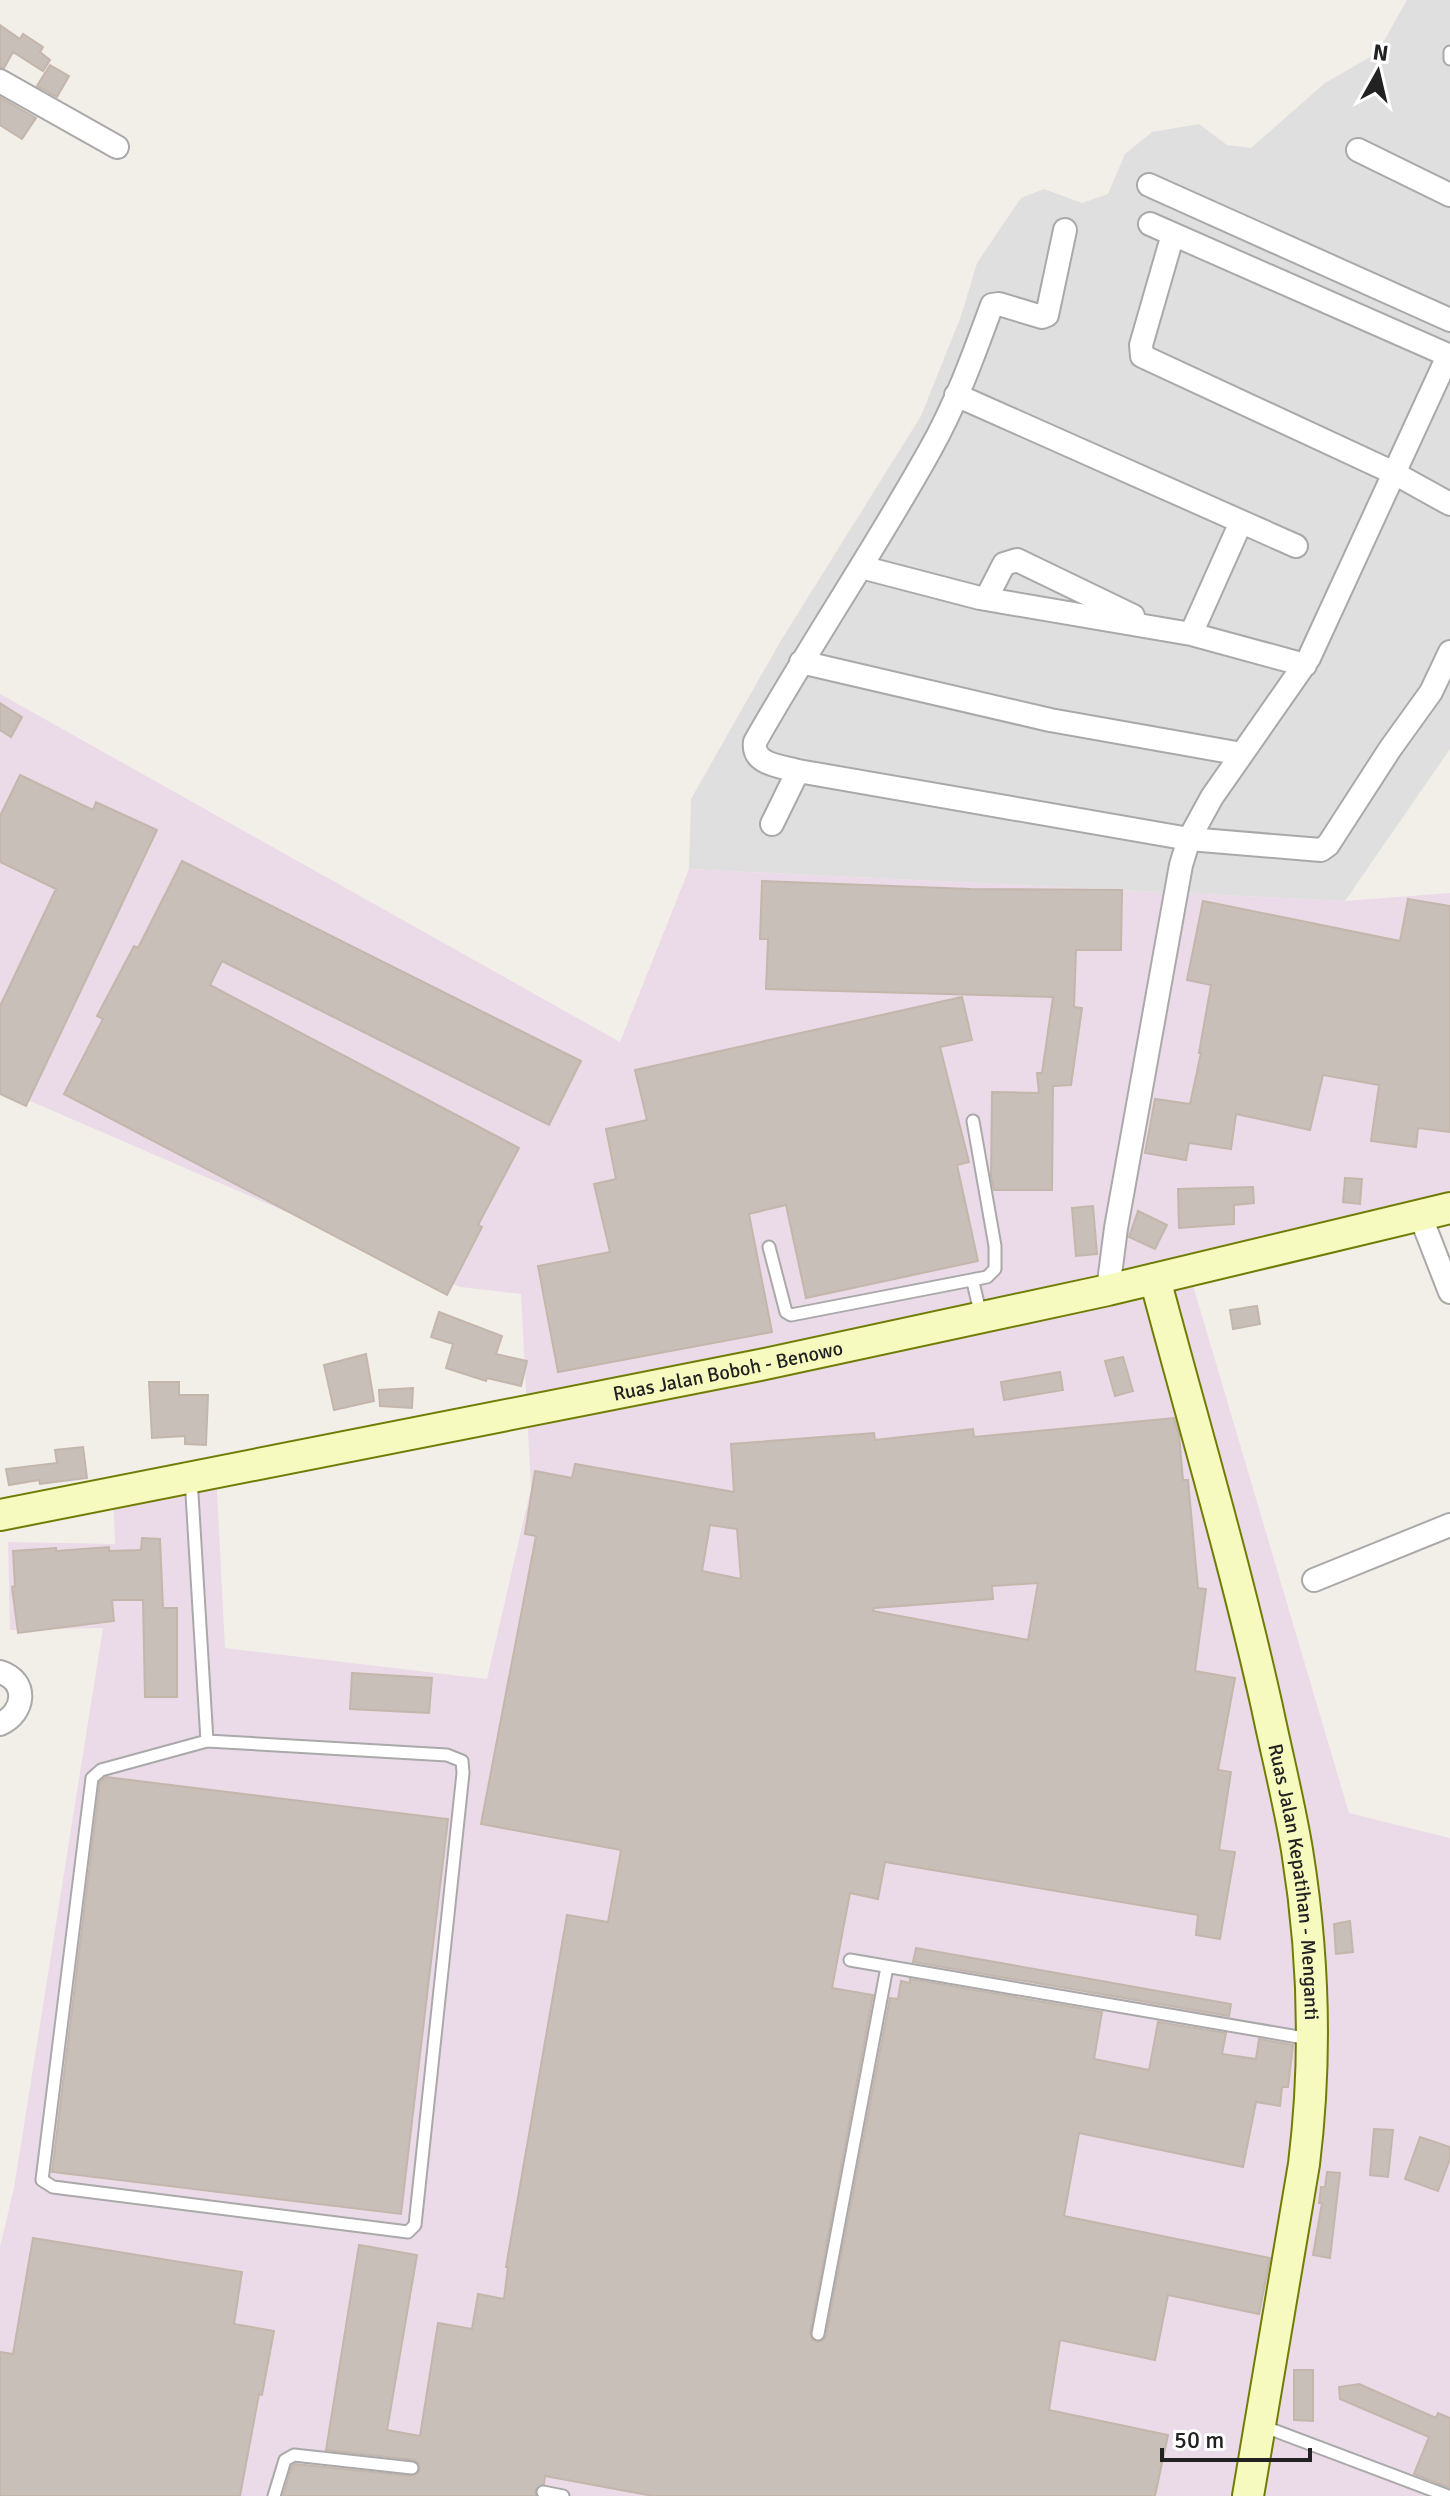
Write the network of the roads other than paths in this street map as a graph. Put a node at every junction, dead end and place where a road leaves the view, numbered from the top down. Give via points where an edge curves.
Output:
1 (1450, 52) edge
2 (1450, 59) edge
3 (0, 81) edge
4 (117, 147) dead end
5 (1358, 150) dead end
6 (1149, 185) dead end
7 (1450, 195) edge
8 (1150, 224) dead end
9 (1065, 230) dead end
10 (1173, 234) junction
11 (1450, 320) edge
12 (1449, 356) edge
13 (956, 395) junction
14 (1394, 473) junction
15 (1450, 504) edge
16 (1241, 522) junction
17 (1296, 546) dead end
18 (861, 567) junction
19 (986, 599) junction
20 (1155, 627) junction
21 (1191, 634) junction
22 (1450, 652) edge
23 (801, 662) junction
24 (1305, 665) junction
25 (1242, 754) junction
26 (798, 771) junction
27 (772, 824) dead end
28 (1189, 839) junction
29 (973, 1121) dead end
30 (1450, 1208) edge
31 (1420, 1215) junction
32 (769, 1247) dead end
33 (1155, 1279) junction
34 (973, 1282) junction
35 (1108, 1290) junction
36 (1450, 1292) edge
37 (981, 1317) junction
38 (191, 1477) junction
39 (0, 1515) edge
40 (1450, 1525) edge
41 (1314, 1580) dead end
42 (0, 1672) edge
43 (0, 1724) edge
44 (0, 1737) edge
45 (207, 1741) junction
46 (850, 1960) dead end
47 (887, 1967) junction
48 (1314, 2040) junction
49 (818, 2334) dead end
50 (1260, 2425) junction
51 (412, 2468) dead end
52 (543, 2492) dead end
53 (274, 2496) edge
54 (563, 2496) edge
55 (1248, 2496) edge
56 (1448, 2496) edge

1 - 2 lane
3 - 4 street
5 - 7 street
6 - 11 street
8 - 10 street
9 - 13 street via 1047,315 992,305
10 - 12 street
10 - 14 street via 1142,356
12 - 14 street
13 - 16 street
13 - 18 street via 932,448
14 - 15 street
14 - 24 street
16 - 17 street
16 - 21 street
18 - 19 street
18 - 23 street
19 - 20 street
19 - 20 street via 1001,567 1017,560
20 - 21 street
21 - 24 street
22 - 28 street via 1431,692 1325,848
23 - 25 street via 1050,720
23 - 26 street via 754,749 762,760
24 - 25 street
25 - 28 street
26 - 27 street
26 - 28 street
28 - 35 street
29 - 34 lane via 995,1269
30 - 31 main road, Ruas Jalan Boboh - Benowo
31 - 33 main road, Ruas Jalan Boboh - Benowo
31 - 36 street
32 - 34 lane via 791,1315
33 - 35 main road, Ruas Jalan Boboh - Benowo
33 - 48 main road, Ruas Jalan Kepatihan - Menganti via 1248,1621 1285,1790 1310,1955
34 - 37 lane
35 - 37 main road, Ruas Jalan Boboh - Benowo
37 - 38 main road, Ruas Jalan Boboh - Benowo
38 - 39 main road, Ruas Jalan Boboh - Benowo
38 - 45 lane
40 - 41 street
42 - 43 street via 15,1682 21,1701 11,1719
43 - 44 street
45 - 45 lane via 447,1755 462,1761 411,2230 53,2187 42,2180 92,1778 101,1770
46 - 47 lane
47 - 48 lane
47 - 49 lane
48 - 50 main road, Ruas Jalan Kepatihan - Menganti via 1304,2164
50 - 55 main road, Ruas Jalan Kepatihan - Menganti
50 - 56 lane
51 - 53 lane via 294,2455 285,2460
52 - 54 lane

